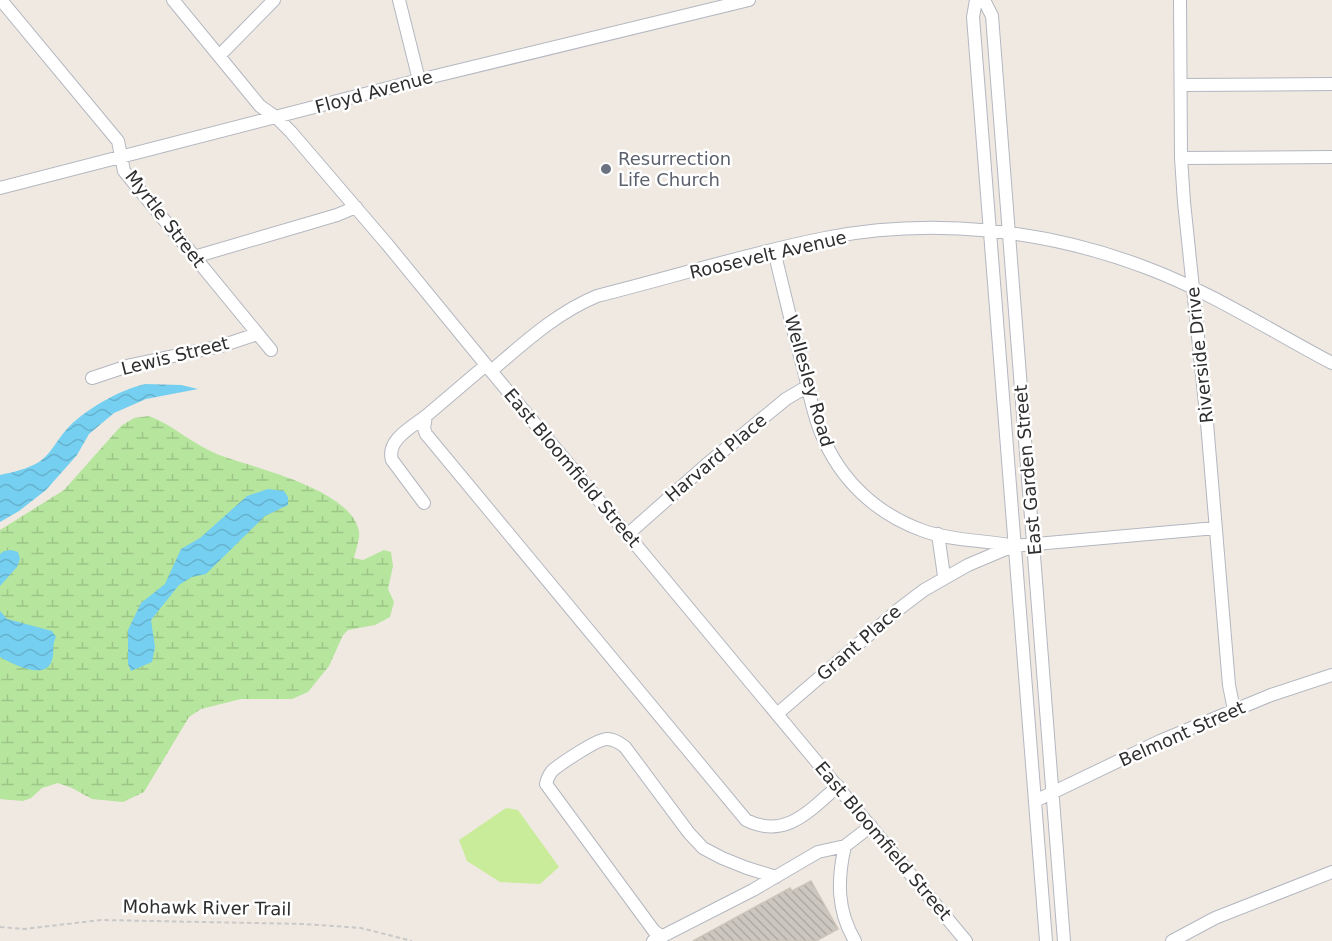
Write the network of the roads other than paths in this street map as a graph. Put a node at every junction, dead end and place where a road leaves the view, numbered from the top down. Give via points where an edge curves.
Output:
1 (173, 0) edge
2 (274, 0) edge
3 (399, 0) edge
4 (749, 0) edge
5 (976, 0) edge
6 (984, 0) edge
7 (1180, 0) edge
8 (3, 3) edge
9 (711, 4) edge
10 (220, 55) junction
11 (419, 80) junction
12 (1332, 84) edge
13 (1181, 85) junction
14 (277, 118) junction
15 (122, 156) junction
16 (1332, 157) edge
17 (1181, 158) junction
18 (0, 188) edge
19 (356, 207) junction
20 (988, 230) junction
21 (1009, 233) junction
22 (774, 251) junction
23 (194, 257) junction
24 (1194, 288) junction
25 (257, 334) junction
26 (271, 350) dead end
27 (1332, 363) edge
28 (488, 368) junction
29 (92, 378) dead end
30 (808, 386) junction
31 (426, 416) junction
32 (424, 502) dead end
33 (1216, 528) junction
34 (938, 534) junction
35 (627, 535) junction
36 (1034, 545) junction
37 (1014, 546) junction
38 (945, 576) junction
39 (1332, 675) edge
40 (1234, 710) junction
41 (777, 714) junction
42 (838, 786) junction
43 (1054, 792) junction
44 (1035, 801) junction
45 (871, 826) junction
46 (845, 846) junction
47 (1332, 872) edge
48 (776, 877) junction
49 (657, 938) edge
50 (855, 941) edge
51 (966, 941) edge
52 (1046, 941) edge
53 (1064, 941) edge
54 (1172, 941) edge

1 - 10 street, East Bloomfield Street
2 - 10 street
3 - 11 street
4 - 9 street, Floyd Avenue
5 - 20 street, East Garden Street via 973,17
6 - 21 street, East Garden Street via 992,16
7 - 13 street, Riverside Drive
8 - 15 street, Myrtle Street via 118,141
9 - 11 street, Floyd Avenue
10 - 14 street, East Bloomfield Street via 260,106
11 - 14 street, Floyd Avenue
12 - 13 street
13 - 17 street, Riverside Drive
14 - 15 street, Floyd Avenue
14 - 19 street, East Bloomfield Street
15 - 18 street, Floyd Avenue
15 - 23 street, Myrtle Street via 124,171
16 - 17 street
17 - 24 street, Riverside Drive
19 - 23 street
19 - 28 street, East Bloomfield Street
20 - 21 street, Roosevelt Avenue
20 - 22 street, Roosevelt Avenue via 889,230 826,238
20 - 37 street, East Garden Street
21 - 24 street, Roosevelt Avenue via 1103,254
21 - 36 street, East Garden Street
22 - 28 street, Roosevelt Avenue via 577,304
22 - 30 street, Wellesley Road
23 - 25 street, Myrtle Street
24 - 27 street, Roosevelt Avenue
24 - 33 street, Riverside Drive
25 - 26 street, Myrtle Street
25 - 29 street, Lewis Street
28 - 31 street, Roosevelt Avenue
28 - 35 street, East Bloomfield Street
30 - 34 street, Wellesley Road via 820,431 847,479 890,515
30 - 35 street, Harvard Place via 777,406
31 - 32 street, Roosevelt Avenue via 392,444 390,452
31 - 42 street via 426,434 746,820 768,827 787,825
33 - 36 street, Wellesley Road
33 - 40 street, Riverside Drive
34 - 37 street, Wellesley Road
34 - 38 street
35 - 41 street, East Bloomfield Street
36 - 37 street, Wellesley Road
36 - 43 street, East Garden Street
37 - 38 street, Grant Place
37 - 44 street, East Garden Street
38 - 41 street, Grant Place via 899,609
39 - 40 street, Belmont Street
40 - 43 street, Belmont Street
41 - 42 street, East Bloomfield Street
42 - 45 street, East Bloomfield Street
43 - 44 street, Belmont Street
43 - 53 street, East Garden Street
44 - 52 street, East Garden Street
45 - 46 street
45 - 51 street, East Bloomfield Street
46 - 48 street via 818,852
46 - 50 street via 839,891 843,914
47 - 54 street via 1215,918
48 - 49 street
48 - 49 street via 703,848 625,747 607,739 598,741 552,771 546,784

